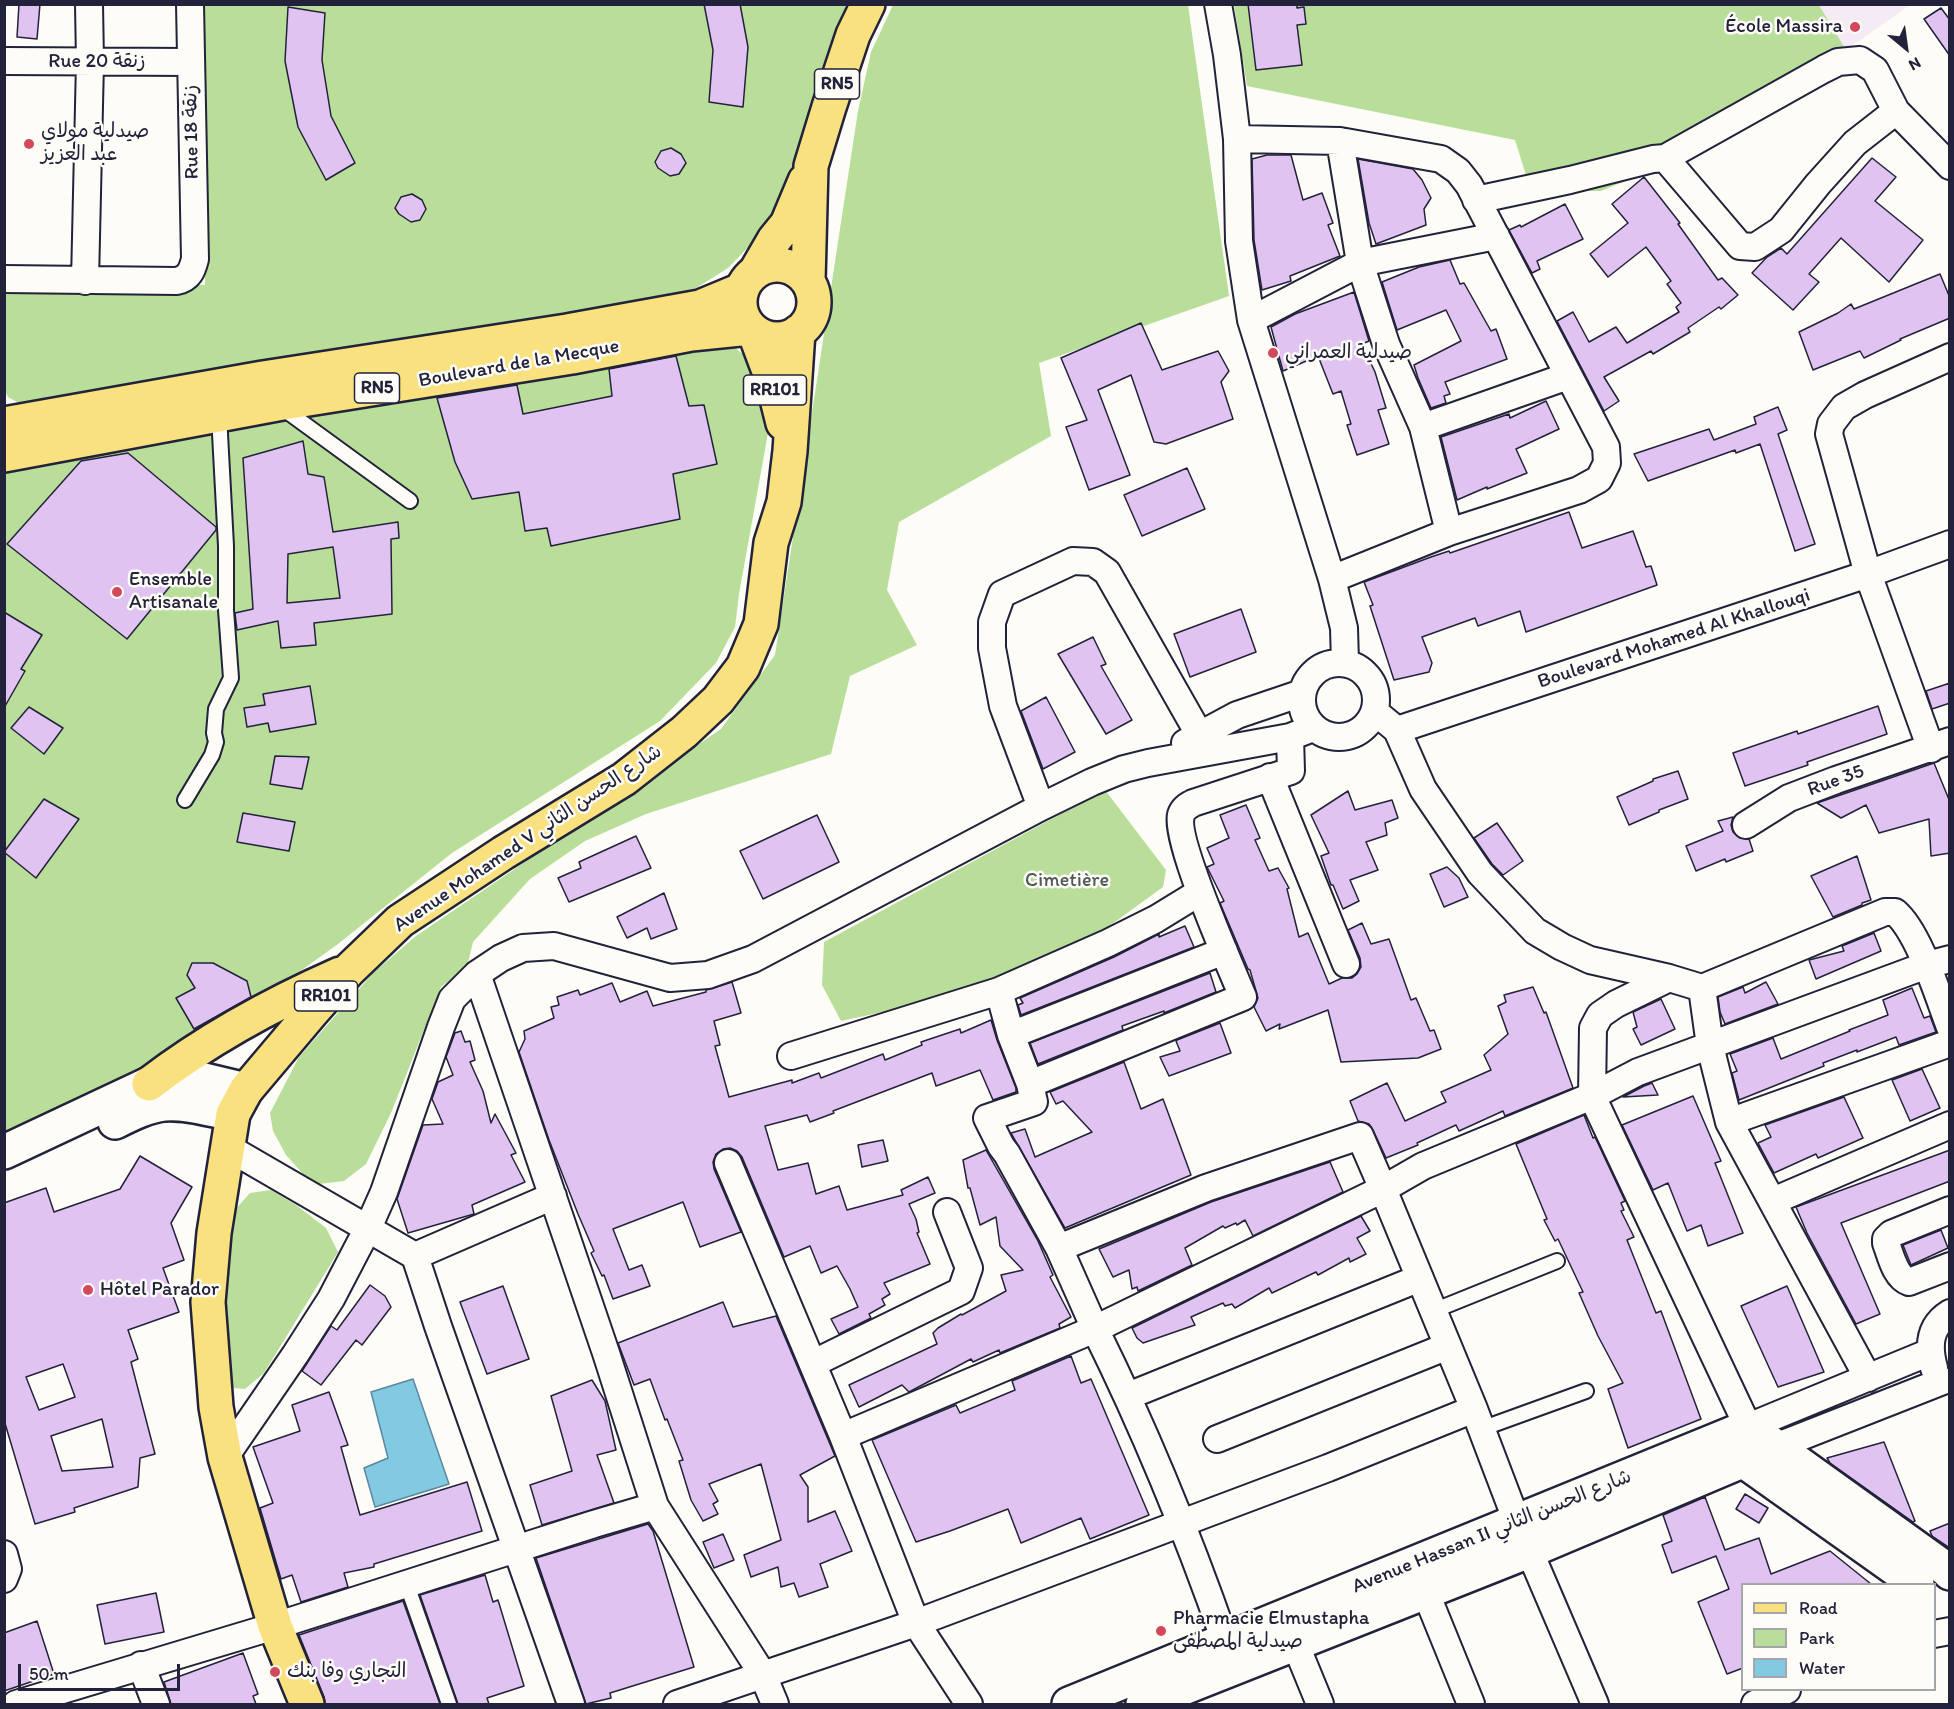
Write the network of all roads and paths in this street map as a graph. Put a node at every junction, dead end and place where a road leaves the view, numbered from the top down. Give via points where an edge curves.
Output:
1 (89, 4) edge
2 (190, 4) edge
3 (868, 4) edge
4 (1218, 4) edge
5 (4, 61) edge
6 (90, 62) junction
7 (190, 62) junction
8 (1896, 111) junction
9 (1237, 139) junction
10 (1340, 141) junction
11 (1665, 158) junction
12 (812, 166) junction
13 (1950, 166) edge
14 (1476, 200) junction
15 (1496, 236) junction
16 (1360, 263) junction
17 (4, 279) edge
18 (86, 281) junction
19 (748, 281) junction
20 (808, 281) junction
21 (1251, 320) junction
22 (752, 330) junction
23 (798, 332) junction
24 (569, 344) junction
25 (1950, 357) edge
26 (1568, 376) junction
27 (277, 404) junction
28 (219, 416) junction
29 (4, 424) edge
30 (1423, 427) junction
31 (790, 451) junction
32 (4, 455) edge
33 (410, 501) dead end
34 (1449, 532) junction
35 (1950, 544) edge
36 (1868, 574) junction
37 (1332, 579) junction
38 (1345, 662) junction
39 (1302, 693) junction
40 (1375, 712) junction
41 (1397, 730) junction
42 (1302, 732) junction
43 (1199, 734) junction
44 (1940, 745) edge
45 (1148, 764) junction
46 (1270, 777) junction
47 (185, 800) dead end
48 (1041, 807) junction
49 (1746, 825) dead end
50 (1200, 892) junction
51 (1224, 951) junction
52 (1938, 962) edge
53 (1346, 964) dead end
54 (350, 970) junction
55 (477, 974) junction
56 (1669, 978) junction
57 (1702, 988) junction
58 (999, 991) junction
59 (1950, 1027) edge
60 (1011, 1035) junction
61 (1950, 1043) edge
62 (1710, 1046) junction
63 (791, 1056) dead end
64 (149, 1084) junction
65 (1030, 1084) junction
66 (1592, 1095) junction
67 (240, 1102) junction
68 (96, 1120) junction
69 (1729, 1122) junction
70 (1950, 1125) edge
71 (227, 1147) junction
72 (4, 1152) edge
73 (728, 1163) dead end
74 (4, 1171) edge
75 (1383, 1189) junction
76 (553, 1196) junction
77 (1773, 1201) junction
78 (1950, 1210) edge
79 (947, 1212) dead end
80 (368, 1228) junction
81 (1059, 1248) junction
82 (415, 1256) junction
83 (1557, 1261) dead end
84 (1950, 1266) edge
85 (1420, 1278) junction
86 (1433, 1311) junction
87 (1950, 1313) edge
88 (1095, 1329) junction
89 (1448, 1346) junction
90 (1930, 1352) junction
91 (814, 1363) junction
92 (1868, 1378) junction
93 (1946, 1383) edge
94 (1586, 1390) dead end
95 (1128, 1396) junction
96 (1478, 1419) junction
97 (1735, 1432) junction
98 (843, 1436) junction
99 (1216, 1438) dead end
100 (1775, 1447) junction
101 (225, 1457) junction
102 (1744, 1461) junction
103 (655, 1506) junction
104 (1181, 1524) junction
105 (1523, 1537) junction
106 (516, 1548) junction
107 (4, 1554) edge
108 (1950, 1573) edge
109 (4, 1579) edge
110 (1420, 1579) junction
111 (1916, 1583) edge
112 (407, 1585) junction
113 (916, 1623) junction
114 (275, 1626) junction
115 (1291, 1631) junction
116 (1225, 1641) junction
117 (141, 1665) junction
118 (763, 1675) junction
119 (1783, 1691) edge
120 (16, 1704) edge
121 (156, 1704) edge
122 (307, 1704) edge
123 (449, 1704) edge
124 (571, 1704) edge
125 (676, 1704) edge
126 (775, 1704) edge
127 (969, 1704) edge
128 (1069, 1704) edge
129 (1143, 1704) edge
130 (1320, 1704) edge
131 (1471, 1704) edge
132 (1595, 1704) edge
133 (1755, 1704) edge

1 - 6 street
2 - 7 street, Rue 18 زنقة
3 - 12 main road, Avenue Mohamed V شارع الحسن الثاني / RN5 via 853,35
4 - 9 street
5 - 6 street, Rue 20 زنقة
6 - 7 street, Rue 20 زنقة
6 - 18 street
7 - 18 street, Rue 18 زنقة via 193,269 177,281
8 - 11 street via 1875,70 1860,60 1838,62
8 - 11 street via 1855,143 1781,230 1755,247 1740,246
8 - 13 street
9 - 10 street
9 - 21 street via 1239,241
10 - 14 street via 1441,159 1458,171
10 - 16 street
11 - 14 street
12 - 19 main road, RN5 via 787,224
12 - 20 main road, Avenue Mohamed V شارع الحسن الثاني / RN5
14 - 15 street
15 - 16 street
15 - 26 street
16 - 21 street
16 - 30 street via 1386,344
17 - 18 street
19 - 20 main road, RN5 via 766,266 778,264 790,266
19 - 22 main road via 739,304 742,317
19 - 24 main road, Boulevard de la Mecque / RN5 via 700,307
20 - 23 main road, Avenue Mohamed V شارع الحسن الثاني / RN5 via 813,291 812,314
21 - 37 street
22 - 23 main road, RN5 via 776,339
22 - 24 main road, Boulevard de la Mecque / RN5
22 - 31 main road, RR101 via 772,379
23 - 31 main road, Avenue Mohamed V شارع الحسن الثاني / RR101
24 - 27 main road, Boulevard de la Mecque / RN5
24 - 29 main road, Boulevard de la Mecque / RN5 via 263,378
25 - 36 street via 1844,407 1828,434
26 - 30 street
26 - 34 street via 1606,447 1606,463 1599,479 1579,490
27 - 28 main road, Boulevard de la Mecque / RN5
27 - 33 lane
28 - 32 main road, Boulevard de la Mecque / RN5
28 - 47 lane via 231,678 216,709 212,755
30 - 34 street
31 - 54 main road, Avenue Mohamed V شارع الحسن الثاني / RR101 via 784,502 771,543 761,624 743,666 718,700 624,779 400,921
34 - 37 street
35 - 36 street, Boulevard Mohamed Al Khallouqi
36 - 41 street, Boulevard Mohamed Al Khallouqi
36 - 44 street
37 - 38 street via 1344,628
38 - 39 street via 1326,664 1310,675
38 - 40 street via 1365,672 1376,690
39 - 42 street
39 - 43 street via 1237,715
40 - 41 street
40 - 42 street via 1355,734 1341,737
41 - 56 street via 1423,789 1480,873 1535,931 1590,960
42 - 45 street
42 - 46 street via 1291,771
43 - 45 street
43 - 48 street via 1107,572 1093,562 1073,561 1002,594 992,622 992,648 1003,706
44 - 49 street, Rue 35 via 1789,798
45 - 48 street via 1124,769
46 - 50 street via 1184,808 1180,829
46 - 53 street
48 - 55 street via 753,959 708,975 670,978 554,946 523,948
50 - 51 street
50 - 58 street via 1108,943
51 - 60 street
51 - 65 street via 1243,998
52 - 57 street via 1903,918 1895,912 1885,912
52 - 59 street
52 - 62 street
54 - 64 main road via 224,1032
54 - 67 main road, Avenue Mohamed V شارع الحسن الثاني / RR101
55 - 76 street
55 - 80 street via 452,999
56 - 57 street
56 - 66 street via 1600,1015 1593,1028
57 - 62 street
58 - 60 street
58 - 63 street
60 - 65 street
61 - 69 street
62 - 66 street via 1638,1072
62 - 69 street
64 - 67 street via 196,1078
64 - 68 street
65 - 81 street via 1034,1102 987,1118
66 - 75 street via 1423,1166
66 - 97 street
67 - 68 street via 165,1104
67 - 71 main road
68 - 72 street
68 - 74 street via 18,1169
69 - 77 street
70 - 77 street
71 - 80 street
71 - 101 main road via 208,1302 216,1407
73 - 91 street
75 - 81 street via 1360,1136 1206,1188
75 - 85 street
75 - 88 street
76 - 82 street
76 - 103 street
77 - 92 street
78 - 84 street via 1886,1239 1904,1280 1910,1282
79 - 91 street via 969,1268 961,1291
80 - 82 street
80 - 101 street via 331,1299
81 - 88 street
82 - 106 street
83 - 86 lane
85 - 86 street
85 - 95 street
86 - 89 street
87 - 90 street via 1937,1326
88 - 95 street
88 - 98 street
89 - 96 street
89 - 99 street
90 - 92 street
90 - 93 street via 1934,1368
91 - 98 street
92 - 97 street
93 - 100 street
94 - 96 lane
95 - 104 street
96 - 104 street via 1328,1468
96 - 105 street
97 - 100 street
97 - 102 street
97 - 105 street, Avenue Hassan II شارع الحسن الثاني
98 - 113 street
100 - 102 street, Avenue Hassan II شارع الحسن الثاني
100 - 108 street
101 - 114 main road
102 - 105 street, Avenue Hassan II شارع الحسن الثاني
102 - 111 street
103 - 106 street
103 - 118 street
104 - 113 street
104 - 116 street
105 - 110 street, Avenue Hassan II شارع الحسن الثاني
105 - 132 street
106 - 112 street
106 - 124 street
107 - 109 street via 8,1569
110 - 115 street, Avenue Hassan II شارع الحسن الثاني
110 - 131 street
112 - 114 street
112 - 123 lane
113 - 118 street
113 - 127 street
114 - 117 street
114 - 122 main road
115 - 116 street, Avenue Hassan II شارع الحسن الثاني
115 - 129 street, Avenue Hassan II شارع الحسن الثاني
115 - 130 street
116 - 128 street, Avenue Hassan II شارع الحسن الثاني
117 - 120 street
117 - 121 street
118 - 125 street
118 - 126 street
119 - 133 street

